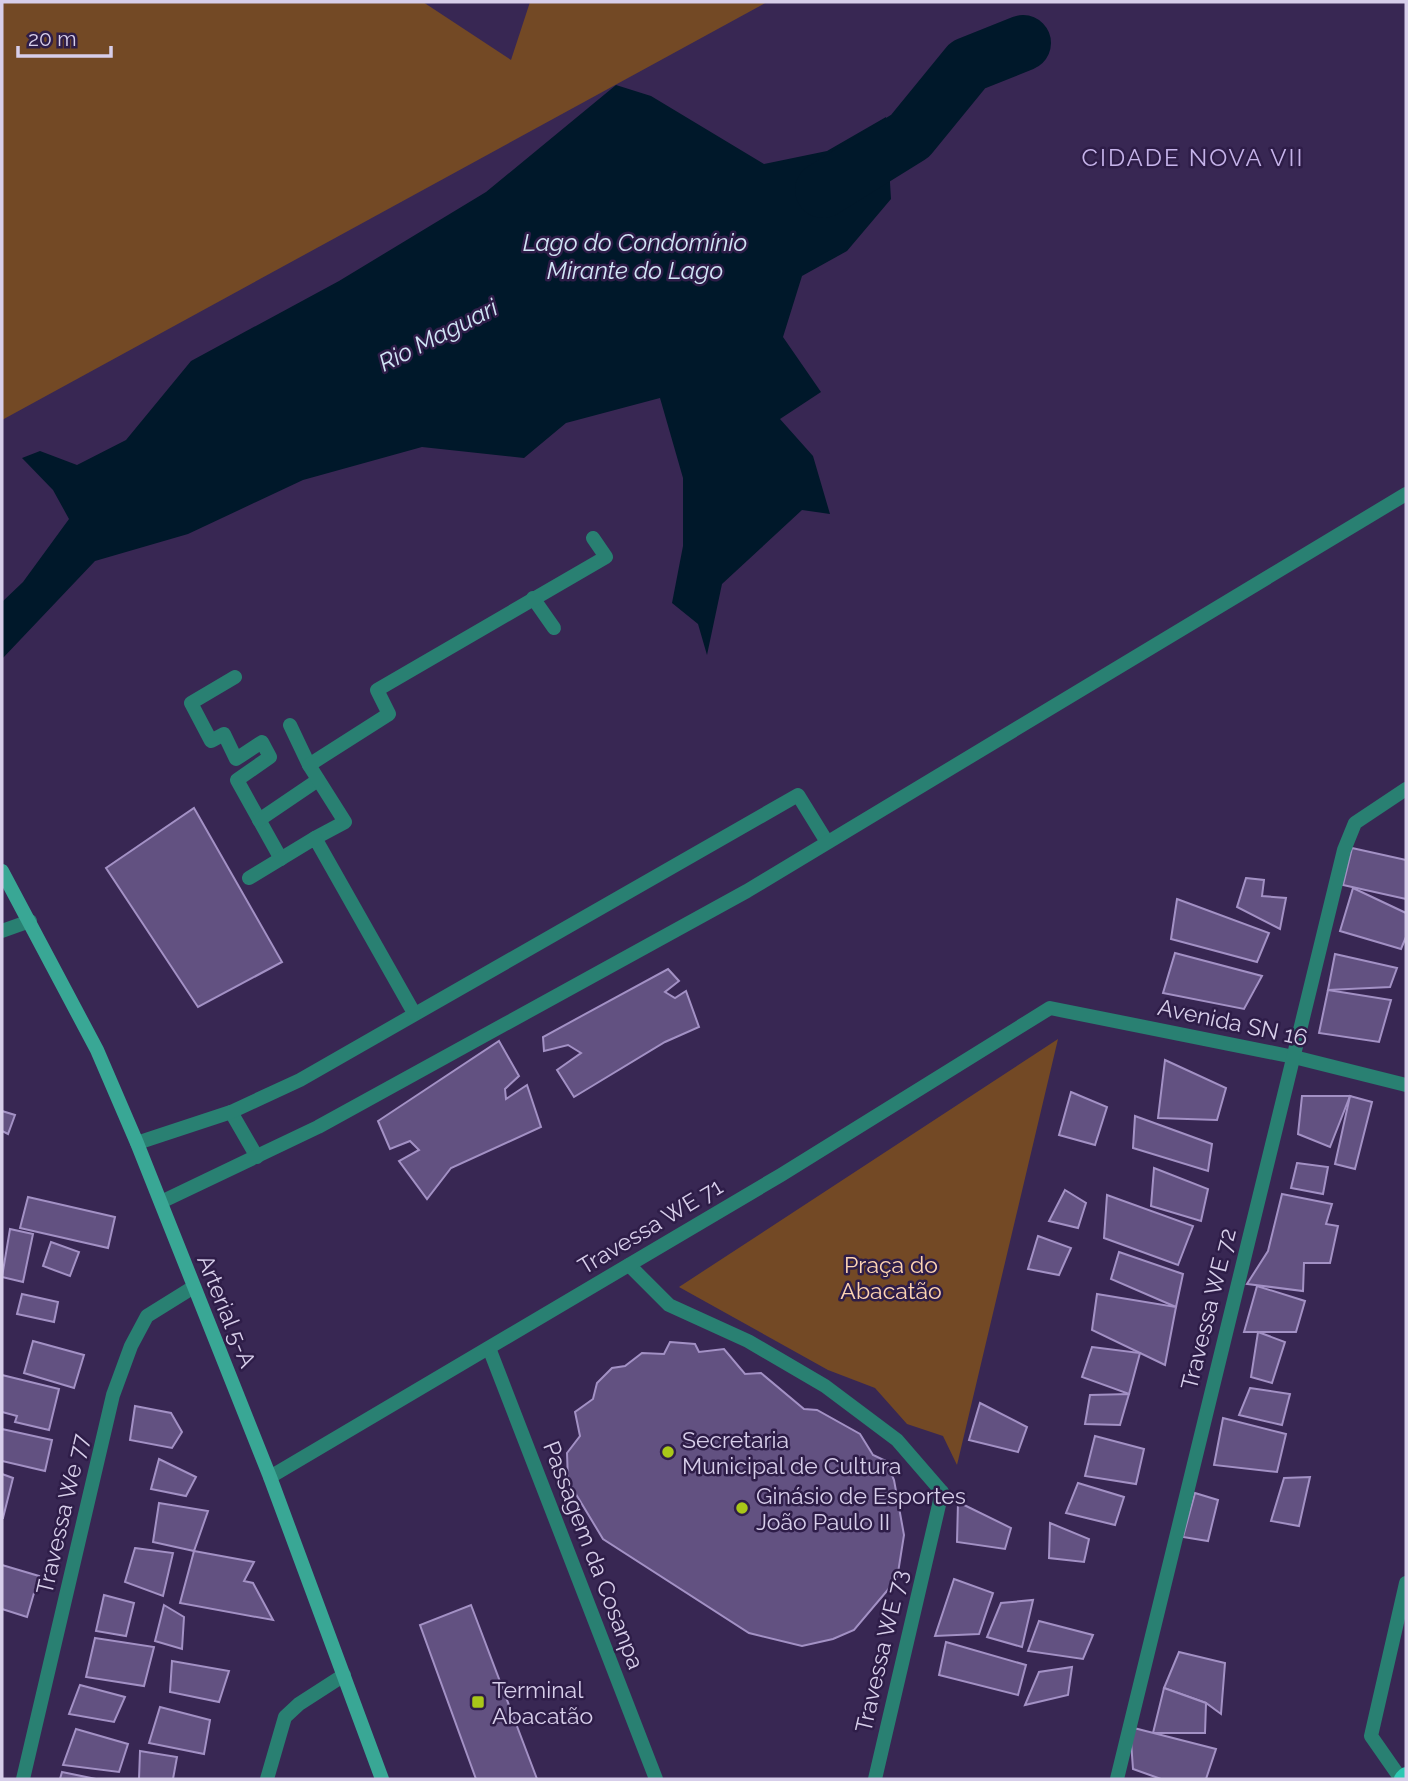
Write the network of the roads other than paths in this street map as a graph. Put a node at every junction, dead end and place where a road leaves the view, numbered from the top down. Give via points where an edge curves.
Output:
1 (1406, 494) edge
2 (593, 538) dead end
3 (533, 598) junction
4 (554, 628) dead end
5 (235, 677) dead end
6 (290, 724) dead end
7 (309, 765) junction
8 (318, 780) junction
9 (1406, 789) edge
10 (259, 820) junction
11 (316, 838) junction
12 (827, 842) junction
13 (281, 859) junction
14 (2, 871) edge
15 (249, 878) dead end
16 (30, 920) junction
17 (2, 931) edge
18 (1051, 1008) joint
19 (414, 1013) junction
20 (1294, 1057) junction
21 (1406, 1085) edge
22 (232, 1112) junction
23 (137, 1143) junction
24 (257, 1157) junction
25 (161, 1202) junction
26 (629, 1265) junction
27 (192, 1288) junction
28 (489, 1348) junction
29 (270, 1477) junction
30 (1406, 1583) edge
31 (344, 1675) junction
32 (1403, 1778) edge
33 (23, 1779) edge
34 (267, 1779) edge
35 (382, 1779) edge
36 (656, 1779) edge
37 (875, 1779) edge
38 (1117, 1779) edge

1 - 12 street
2 - 3 street via 606,557
3 - 4 street
3 - 7 street via 377,690 389,714
5 - 10 street via 191,703 211,741 224,734 236,759 262,743 270,757 237,780
6 - 7 street
7 - 8 street
8 - 10 street
8 - 11 street via 345,822
9 - 20 street, Travessa WE 72 via 1355,823 1344,850
10 - 13 street
11 - 13 street
11 - 19 street
12 - 19 street via 798,795
12 - 24 street via 747,891
13 - 15 street
14 - 16 main road, Arterial 5-A
16 - 17 street
16 - 23 main road, Arterial 5-A via 97,1050
18 - 20 street, Avenida SN 16
18 - 26 street, Travessa WE 71
19 - 22 street via 300,1080
20 - 21 street, Avenida SN 16
20 - 38 street, Travessa WE 72
22 - 23 street
22 - 24 street
23 - 25 main road, Arterial 5-A
24 - 25 street
25 - 27 main road, Arterial 5-A
26 - 28 street, Travessa WE 71
26 - 37 street, Travessa WE 73 via 669,1305 748,1341 825,1386 897,1440 942,1492
27 - 29 main road, Arterial 5-A
27 - 33 street, Travessa We 77 via 147,1316 113,1395
28 - 29 street, Travessa WE 71
28 - 36 street, Passagem da Cosanpa
29 - 31 main road, Arterial 5-A
30 - 32 street via 1371,1736
31 - 34 street via 285,1717
31 - 35 main road, Arterial 5-A

